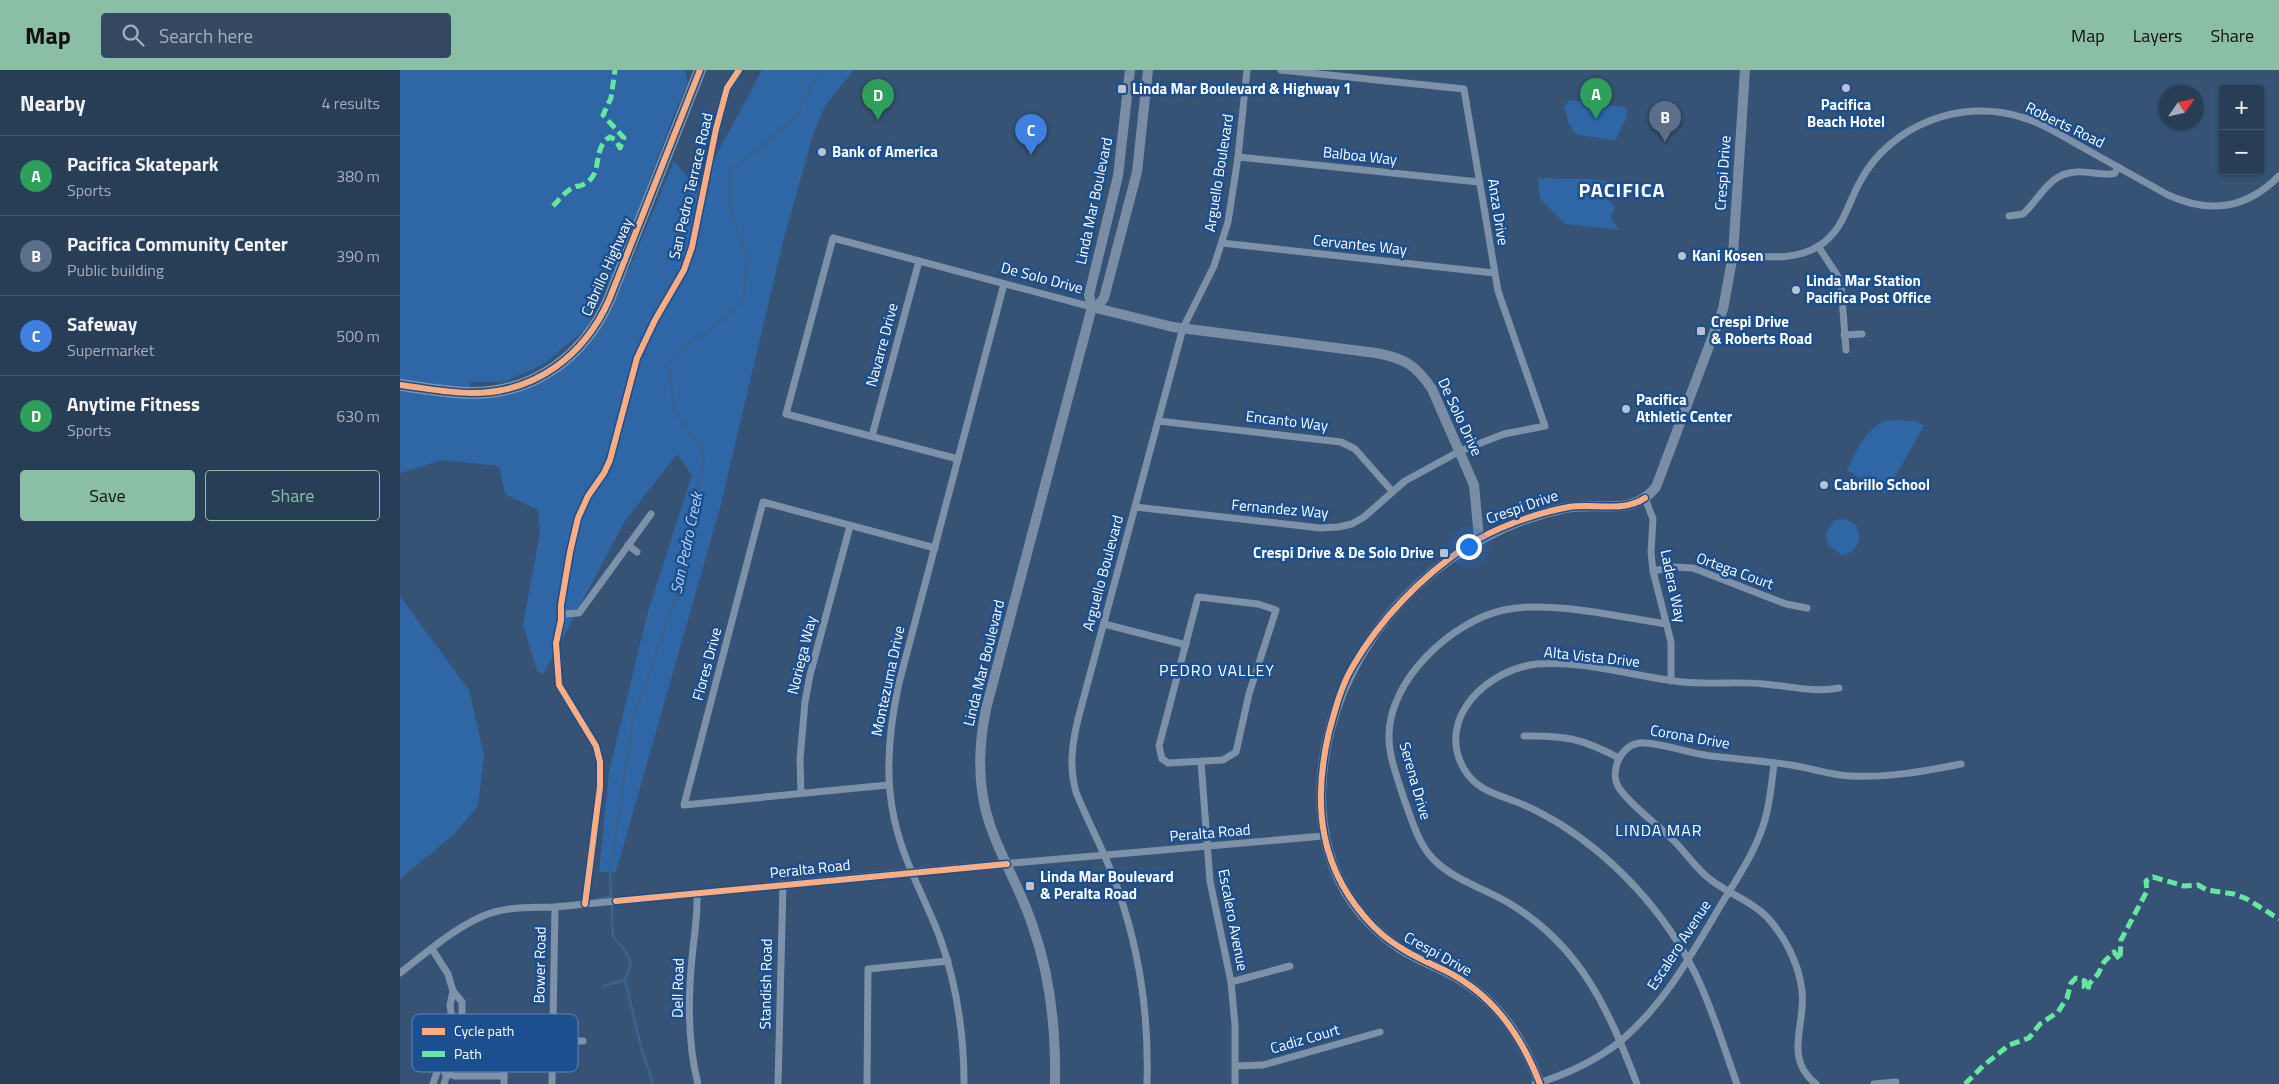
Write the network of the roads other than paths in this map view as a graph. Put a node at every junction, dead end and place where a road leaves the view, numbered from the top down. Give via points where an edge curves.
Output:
1 (700, 70) edge
2 (1130, 70) edge
3 (1148, 70) edge
4 (1247, 70) edge
5 (1281, 70) edge
6 (1745, 70) edge
7 (1238, 157) junction
8 (2118, 167) junction
9 (2279, 176) edge
10 (1479, 182) junction
11 (2009, 216) dead end
12 (1222, 243) junction
13 (1818, 246) junction
14 (1733, 255) junction
15 (919, 261) junction
16 (1494, 273) junction
17 (1004, 284) junction
18 (1092, 307) junction
19 (1183, 328) junction
20 (1862, 334) dead end
21 (1844, 335) junction
22 (1846, 350) dead end
23 (400, 385) edge
24 (1158, 420) junction
25 (872, 436) junction
26 (1460, 450) junction
27 (958, 459) junction
28 (1392, 491) junction
29 (1646, 498) junction
30 (1135, 507) junction
31 (651, 514) dead end
32 (850, 526) junction
33 (1480, 538) junction
34 (628, 545) junction
35 (935, 548) junction
36 (637, 552) dead end
37 (1653, 571) junction
38 (1807, 608) dead end
39 (1104, 624) junction
40 (1666, 624) junction
41 (1186, 645) junction
42 (1671, 680) junction
43 (1839, 688) dead end
44 (1524, 736) dead end
45 (1619, 758) junction
46 (1201, 762) junction
47 (1774, 763) junction
48 (1962, 764) dead end
49 (888, 785) junction
50 (801, 794) junction
51 (1324, 836) junction
52 (1209, 847) junction
53 (1105, 856) junction
54 (1007, 864) junction
55 (910, 872) junction
56 (782, 884) junction
57 (1729, 891) junction
58 (697, 893) junction
59 (585, 904) junction
60 (555, 907) junction
61 (432, 949) junction
62 (1688, 960) junction
63 (948, 961) junction
64 (1290, 966) dead end
65 (400, 973) edge
66 (1231, 982) junction
67 (453, 991) junction
68 (451, 1014) edge
69 (463, 1014) edge
70 (553, 1014) edge
71 (1380, 1032) dead end
72 (578, 1041) edge
73 (583, 1041) dead end
74 (1620, 1041) junction
75 (1236, 1066) junction
76 (437, 1072) edge
77 (442, 1072) edge
78 (504, 1072) edge
79 (447, 1074) junction
80 (504, 1076) junction
81 (1896, 1082) dead end
82 (1538, 1083) edge
83 (433, 1084) edge
84 (444, 1084) edge
85 (504, 1084) edge
86 (698, 1084) edge
87 (778, 1084) edge
88 (867, 1084) edge
89 (964, 1084) edge
90 (1055, 1084) edge
91 (1147, 1084) edge
92 (1236, 1084) edge
93 (1637, 1084) edge
94 (1737, 1084) edge
95 (1816, 1084) edge
96 (1874, 1084) edge

1 - 23 highway, Cabrillo Highway via 609,300 593,330 576,351 544,376 504,390 465,393
2 - 18 street, Linda Mar Boulevard via 1118,176 1089,294
3 - 18 street, Linda Mar Boulevard via 1135,181 1104,298
4 - 7 street, Arguello Boulevard
5 - 10 street, Anza Drive via 1464,89
6 - 14 street, Crespi Drive
7 - 10 street, Balboa Way
7 - 12 street, Arguello Boulevard
8 - 9 street, Roberts Road via 2180,200 2202,206 2227,205 2251,198
8 - 11 street via 2113,174 2080,171 2063,175 2046,187 2022,214
8 - 13 street, Roberts Road via 2020,116 1986,111 1951,114 1915,128 1884,150 1861,180 1841,225
10 - 16 street, Anza Drive
12 - 16 street, Cervantes Way
12 - 19 street, Arguello Boulevard via 1205,287
13 - 14 street, Roberts Road via 1789,257
13 - 21 street via 1841,284
14 - 29 street, Crespi Drive via 1723,309 1660,480
15 - 17 street, De Solo Drive
15 - 25 street, Navarre Drive
15 - 25 street, De Solo Drive via 833,238 798,367 786,414
16 - 26 street, Anza Drive via 1504,313 1545,426 1504,434
17 - 18 street, De Solo Drive
17 - 27 street, Montezuma Drive
18 - 19 street, De Solo Drive
18 - 54 street, Linda Mar Boulevard via 982,726 979,759 982,794 990,825
19 - 24 street, Arguello Boulevard
19 - 26 street, De Solo Drive via 1397,357 1412,365 1425,378
20 - 21 street
21 - 22 street
24 - 28 street, Encanto Way via 1341,442 1355,449
24 - 30 street, Arguello Boulevard
25 - 27 street, De Solo Drive
26 - 28 street, Fernandez Way via 1421,470
26 - 33 street, De Solo Drive via 1474,485
27 - 35 street, Montezuma Drive
28 - 30 street, Fernandez Way via 1364,517 1338,527 1320,528
29 - 33 street, Crespi Drive via 1626,507 1582,506 1554,510
29 - 37 street, Ladera Way via 1653,519
30 - 39 street, Arguello Boulevard
31 - 34 street
32 - 35 street, Flores Drive
32 - 50 street, Noriega Way via 805,702 800,759
32 - 50 street, Flores Drive via 763,502 684,805
33 - 51 street, Crespi Drive via 1441,565 1410,593 1352,668 1334,713 1323,760 1320,806
34 - 36 street
34 - 59 street via 579,613 566,613 556,643 559,685 593,739 600,762 600,787
35 - 49 street, Montezuma Drive via 893,710
37 - 38 street, Ortega Court via 1693,568 1786,604
37 - 40 street, Ladera Way
39 - 41 street
39 - 53 street, Arguello Boulevard via 1074,735 1071,764 1076,792
40 - 42 street, Ladera Way via 1672,650
40 - 74 street, Serena Drive via 1542,606 1487,615 1460,628 1432,651 1402,690 1389,725 1393,762 1413,826 1428,854 1454,876 1513,905 1556,940 1590,981
41 - 46 street via 1159,752 1168,763
41 - 46 street via 1198,597 1258,604 1276,610 1249,694 1236,752 1223,760
42 - 43 street, Alta Vista Drive via 1705,684 1759,683 1814,690
42 - 62 street, Alta Vista Drive via 1565,664 1516,668 1486,684 1469,700 1459,719 1456,739 1460,760 1471,779 1489,792 1543,814 1592,847 1634,886
44 - 45 street via 1569,737
45 - 47 street, Corona Drive via 1631,746 1647,743 1695,754
45 - 57 street via 1616,781 1625,795 1704,874
46 - 52 street, Escalero Avenue
47 - 48 street, Corona Drive via 1864,777
47 - 57 street, Escalero Avenue via 1764,823 1754,849
49 - 50 street, Flores Drive
49 - 55 street, Montezuma Drive via 897,832
51 - 52 street, Peralta Road
51 - 82 street, Crespi Drive via 1338,878 1364,917 1399,948 1461,980 1492,1004 1516,1033
52 - 53 street, Peralta Road
52 - 66 street, Escalero Avenue via 1210,881
53 - 54 street, Peralta Road
53 - 91 street, Arguello Boulevard via 1124,907 1138,965 1146,1024
54 - 55 street, Peralta Road
54 - 90 street, Linda Mar Boulevard via 1028,911 1044,966 1054,1024
55 - 56 street, Peralta Road
55 - 63 street, Montezuma Drive
56 - 58 street, Peralta Road
56 - 87 street, Standish Road
57 - 62 street, Escalero Avenue
57 - 95 street via 1767,917 1792,957 1803,1001 1797,1052 1804,1072
58 - 59 street, Peralta Road
58 - 86 street, Dell Road via 691,959 690,1046
59 - 60 street, Peralta Road
60 - 61 street, Peralta Road via 516,908 483,916
60 - 70 street, Bower Road
61 - 65 street, Peralta Road
61 - 67 street via 446,968
62 - 74 street, Escalero Avenue via 1654,1008
62 - 94 street, Alta Vista Drive via 1706,998
63 - 88 street via 868,969
63 - 89 street, Montezuma Drive via 960,1010
64 - 66 street
66 - 75 street, Escalero Avenue
67 - 68 street
67 - 69 street via 462,1002
71 - 75 street, Cadiz Court via 1264,1065
72 - 73 street
74 - 82 street, Escalero Avenue via 1576,1067
74 - 93 street, Serena Drive
75 - 92 street, Escalero Avenue
76 - 83 street
77 - 79 street
78 - 80 street
79 - 80 street
79 - 84 street
80 - 85 street
81 - 96 street

